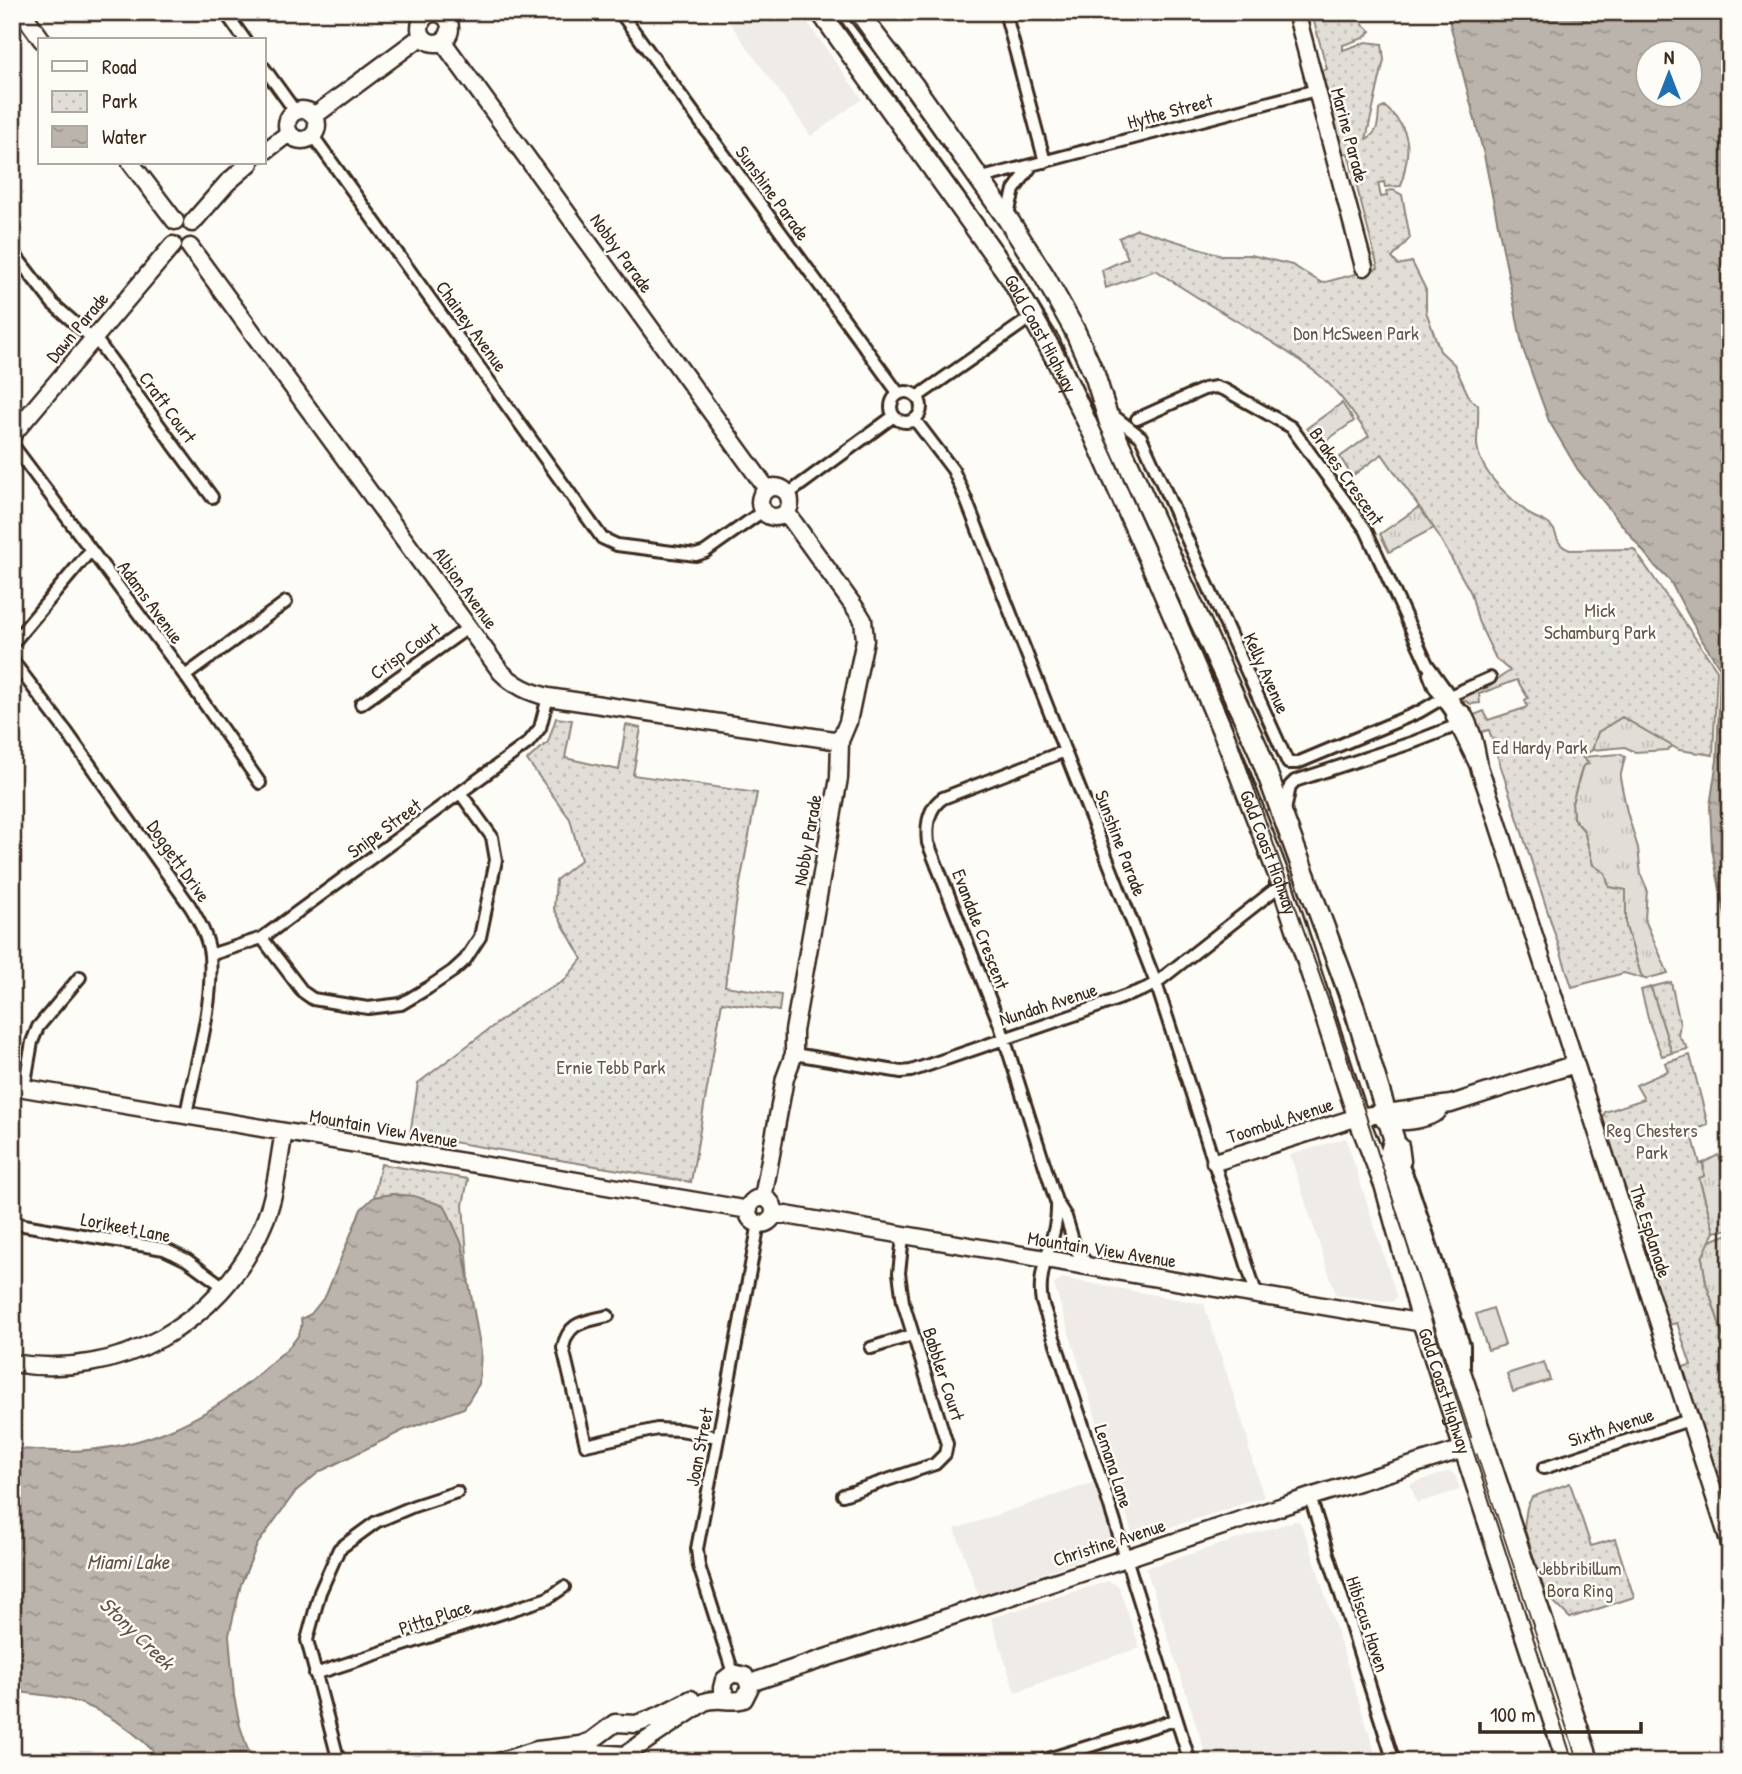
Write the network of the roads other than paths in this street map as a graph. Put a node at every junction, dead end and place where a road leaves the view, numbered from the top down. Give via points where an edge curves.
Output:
1 (22, 12) edge
2 (225, 12) edge
3 (620, 12) edge
4 (821, 12) edge
5 (857, 12) edge
6 (1005, 12) edge
7 (1296, 12) edge
8 (425, 14) edge
9 (452, 16) edge
10 (422, 36) junction
11 (41, 38) edge
12 (244, 38) edge
13 (443, 41) junction
14 (266, 71) edge
15 (1316, 90) junction
16 (295, 111) junction
17 (314, 116) junction
18 (289, 133) junction
19 (313, 135) junction
20 (266, 150) edge
21 (1049, 161) junction
22 (132, 164) edge
23 (249, 164) edge
24 (1032, 165) junction
25 (978, 179) junction
26 (1007, 218) junction
27 (174, 221) junction
28 (192, 223) junction
29 (173, 245) junction
30 (190, 247) junction
31 (12, 251) edge
32 (1364, 267) dead end
33 (1033, 316) junction
34 (94, 339) junction
35 (899, 394) junction
36 (917, 397) junction
37 (1106, 410) junction
38 (894, 416) junction
39 (915, 419) junction
40 (1137, 419) dead end
41 (12, 435) edge
42 (12, 443) edge
43 (767, 489) junction
44 (788, 494) junction
45 (212, 497) dead end
46 (763, 511) junction
47 (786, 512) junction
48 (91, 550) junction
49 (286, 602) dead end
50 (468, 627) junction
51 (12, 644) edge
52 (12, 660) edge
53 (185, 676) junction
54 (1490, 678) dead end
55 (548, 697) junction
56 (1447, 697) junction
57 (362, 704) dead end
58 (1460, 719) junction
59 (840, 741) junction
60 (1065, 751) junction
61 (260, 783) dead end
62 (461, 794) junction
63 (1284, 817) junction
64 (1282, 884) junction
65 (261, 938) junction
66 (210, 954) junction
67 (80, 977) dead end
68 (1156, 983) junction
69 (1004, 1037) junction
70 (794, 1054) junction
71 (1575, 1064) junction
72 (18, 1087) edge
73 (1451, 1104) junction
74 (186, 1115) junction
75 (1387, 1116) junction
76 (1358, 1117) junction
77 (1428, 1117) junction
78 (284, 1132) junction
79 (1215, 1163) junction
80 (1399, 1164) junction
81 (763, 1198) junction
82 (1056, 1201) junction
83 (748, 1210) junction
84 (774, 1213) junction
85 (12, 1223) edge
86 (759, 1223) junction
87 (904, 1237) junction
88 (1045, 1261) junction
89 (1091, 1269) junction
90 (224, 1287) junction
91 (1257, 1296) junction
92 (608, 1316) dead end
93 (1423, 1323) junction
94 (912, 1335) junction
95 (871, 1348) dead end
96 (12, 1363) edge
97 (1689, 1420) junction
98 (718, 1437) junction
99 (1483, 1443) junction
100 (1464, 1448) junction
101 (1544, 1468) dead end
102 (457, 1492) dead end
103 (843, 1495) dead end
104 (1310, 1497) junction
105 (1730, 1544) edge
106 (1125, 1559) junction
107 (564, 1587) dead end
108 (315, 1674) junction
109 (750, 1683) junction
110 (727, 1685) junction
111 (1175, 1720) junction
112 (627, 1723) junction
113 (606, 1731) junction
114 (625, 1754) edge
115 (1041, 1761) edge
116 (339, 1762) edge
117 (498, 1762) edge
118 (569, 1762) edge
119 (1189, 1762) edge
120 (1394, 1762) edge
121 (1567, 1762) edge
122 (1589, 1762) edge

1 - 11 street
2 - 12 street
3 - 35 street, Sunshine Parade
4 - 33 highway, Gold Coast Highway via 981,234
5 - 25 highway, Gold Coast Highway
6 - 21 street
7 - 15 street, Marine Parade
8 - 9 street
8 - 10 street
9 - 13 street
10 - 13 street via 432,43
10 - 17 street
13 - 43 street, Nobby Parade
14 - 16 street
15 - 21 street, Hythe Street
15 - 32 street, Marine Parade
16 - 17 street
16 - 18 street via 287,122
17 - 19 street
18 - 19 street via 299,140
18 - 20 street
19 - 46 street, Chainey Avenue via 602,538 617,545 696,555
21 - 24 street, Hythe Street
22 - 27 street
23 - 28 street
24 - 25 street, Hythe Street
24 - 26 street via 1014,190
25 - 26 highway, Gold Coast Highway
26 - 37 highway, Gold Coast Highway via 1074,329
27 - 28 street
27 - 29 street via 170,230
28 - 30 street via 195,232
29 - 30 street
29 - 34 street, Dawn Parade
30 - 50 street, Albion Avenue
31 - 34 street, Craft Court via 52,304
33 - 36 street
33 - 64 highway, Gold Coast Highway via 1093,433 1153,568
34 - 41 street, Dawn Parade
34 - 45 street, Craft Court
35 - 36 street
35 - 38 street via 891,407
36 - 39 street via 921,411
37 - 56 street, Kelly Avenue via 1140,438 1288,763 1297,764
37 - 63 highway, Gold Coast Highway via 1225,673
38 - 39 street via 901,422
38 - 44 street
39 - 60 street, Sunshine Parade via 953,470
40 - 56 street, Brakes Crescent via 1213,387 1288,424 1366,530 1432,682
42 - 48 street, Adams Avenue
43 - 44 street via 776,487
43 - 46 street via 760,502
44 - 47 street via 791,503
46 - 47 street via 774,517
47 - 59 street, Nobby Parade via 863,620 863,651
48 - 51 street
48 - 53 street, Adams Avenue
49 - 53 street
50 - 55 street, Albion Avenue via 508,678
50 - 57 street, Crisp Court
52 - 66 street, Doggett Drive via 190,906
53 - 61 street, Adams Avenue
54 - 56 street, Kelly Avenue
55 - 59 street, Albion Avenue
55 - 62 street, Snipe Street via 536,735
56 - 58 street, Brakes Crescent
58 - 63 street via 1414,742 1295,781
58 - 71 street, The Esplanade via 1476,741 1480,771
59 - 70 street, Nobby Parade via 839,778 794,1031
60 - 68 street, Sunshine Parade
60 - 69 street, Evandale Crescent via 943,798 936,803 926,831
62 - 65 street, Snipe Street
62 - 65 street via 492,837 496,860 476,946 437,983 385,1008 313,999
63 - 75 highway, Gold Coast Highway via 1354,1007
64 - 68 street, Nundah Avenue
64 - 76 highway, Gold Coast Highway
65 - 66 street, Snipe Street
66 - 74 street, Doggett Drive via 208,1001
67 - 72 street via 38,1027
68 - 69 street, Nundah Avenue
68 - 79 street, Sunshine Parade
69 - 70 street, Nundah Avenue via 901,1072
69 - 82 street, Evandale Crescent
70 - 81 street, Nobby Parade via 785,1079
71 - 73 street
71 - 97 street, The Esplanade
72 - 74 street, Mountain View Avenue
73 - 75 street
73 - 77 street
74 - 78 street, Mountain View Avenue
75 - 76 street
75 - 77 street via 1407,1122
75 - 80 highway, Gold Coast Highway
76 - 79 street, Toombul Avenue
76 - 93 highway, Gold Coast Highway via 1385,1186
77 - 80 street via 1407,1134
78 - 83 street, Mountain View Avenue
78 - 90 street via 264,1224
79 - 91 street, Sunshine Parade
80 - 99 highway, Gold Coast Highway
81 - 83 street
81 - 84 street
82 - 88 street, Evandale Crescent via 1056,1227
82 - 89 street, Evandale Crescent via 1076,1250
83 - 86 street
84 - 86 street
84 - 87 street, Mountain View Avenue
85 - 90 street, Lorikeet Lane via 164,1249 187,1259
86 - 98 street, Joan Street
87 - 88 street, Mountain View Avenue
87 - 94 street, Babbler Court via 900,1280
88 - 89 street, Mountain View Avenue
88 - 106 street, Lemana Lane via 1039,1283 1041,1302
89 - 91 street, Mountain View Avenue
90 - 96 street via 182,1327 128,1354 74,1366
91 - 93 street, Mountain View Avenue
92 - 98 street via 572,1326 565,1336 563,1348 586,1445 657,1429
93 - 100 highway, Gold Coast Highway
94 - 95 street
94 - 103 street, Babbler Court via 946,1436 945,1454 935,1464
97 - 101 street, Sixth Avenue
97 - 105 street, The Esplanade
98 - 110 street, Joan Street via 697,1549
99 - 100 street, Christine Avenue
99 - 122 highway, Gold Coast Highway
100 - 104 street, Christine Avenue
100 - 121 highway, Gold Coast Highway
102 - 108 street via 376,1522 339,1549 320,1592 307,1640
104 - 106 street, Christine Avenue
104 - 120 street, Hibiscus Haven
106 - 109 street, Christine Avenue
106 - 111 street, Lemana Lane
107 - 108 street, Pitta Place via 548,1598
108 - 116 street
109 - 110 street via 745,1676
109 - 110 street, Christine Avenue via 750,1692 736,1702
110 - 112 street via 658,1716
110 - 114 street
111 - 115 street
111 - 119 street, Lemana Lane
112 - 113 street via 615,1723
112 - 114 street via 636,1733
113 - 114 street via 604,1745
113 - 117 street via 580,1745 537,1749
114 - 118 street via 595,1753

